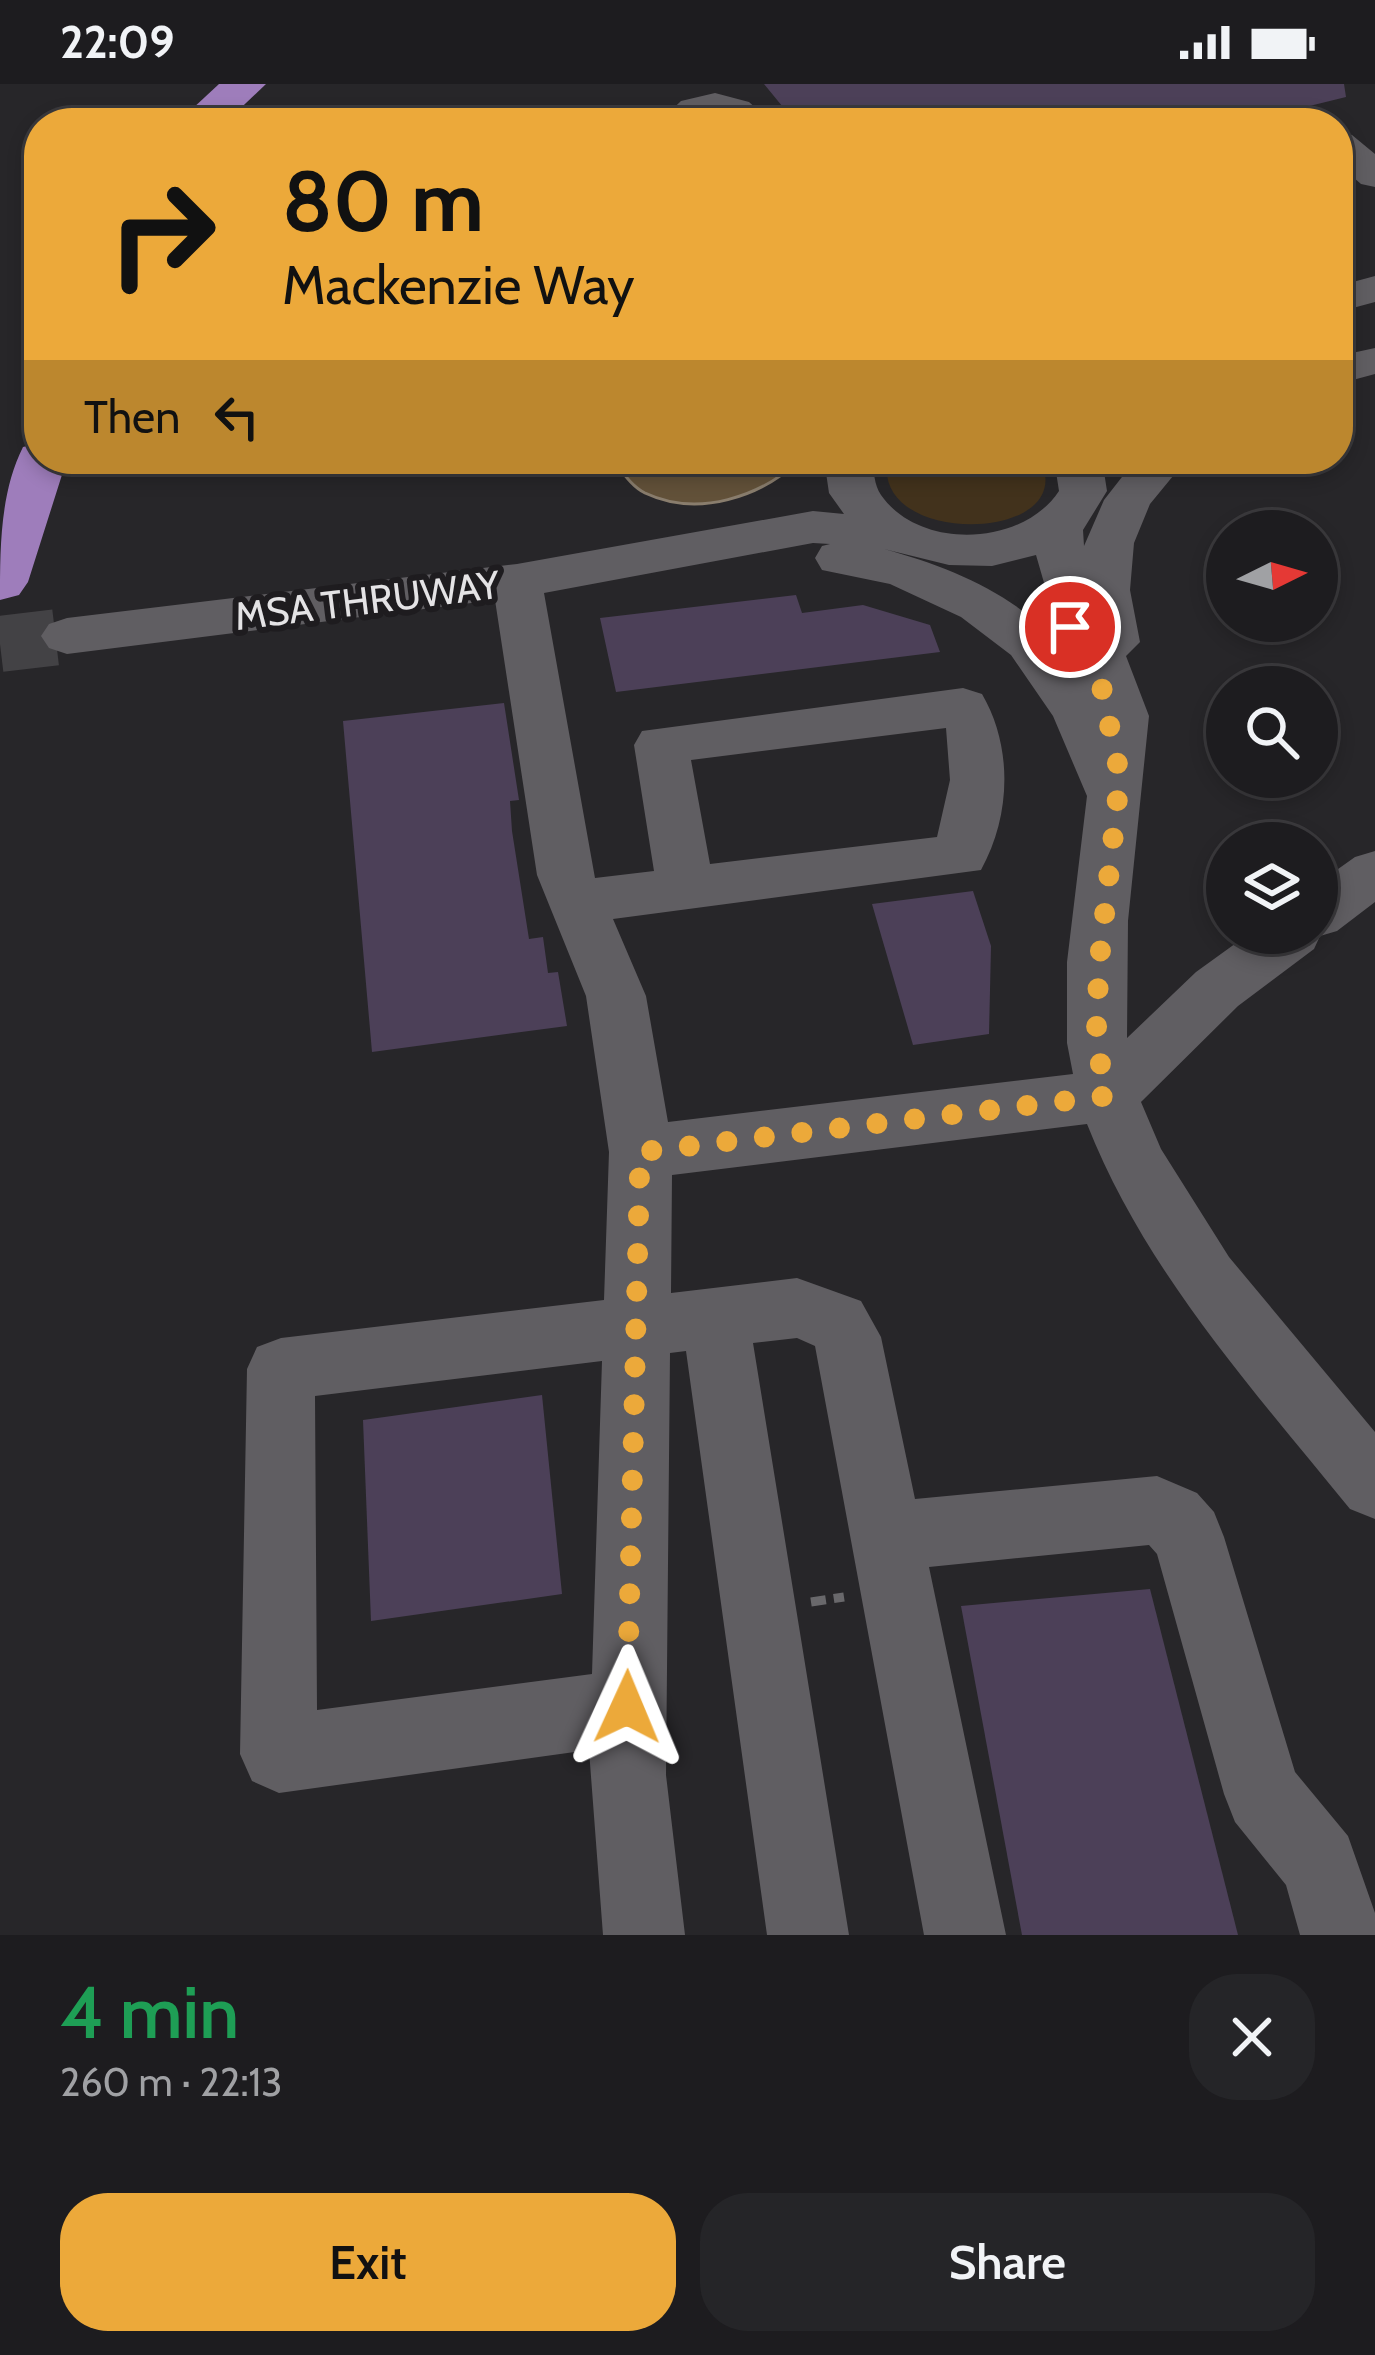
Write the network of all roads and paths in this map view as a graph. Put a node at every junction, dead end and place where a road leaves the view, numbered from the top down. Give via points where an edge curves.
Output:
1 (245, 84) edge
2 (684, 105) edge
3 (217, 108) edge
4 (733, 108) edge
5 (36, 474) edge
6 (838, 474) edge
7 (851, 474) edge
8 (1085, 474) edge
9 (1147, 474) edge
10 (1058, 527) junction
11 (903, 536) junction
12 (966, 550) junction
13 (666, 557) junction
14 (517, 580) junction
15 (0, 582) edge
16 (67, 637) tunnel mouth
17 (1117, 793) junction
18 (1375, 872) edge
19 (685, 886) junction
20 (1338, 899) edge
21 (576, 902) junction
22 (1264, 954) edge
23 (1107, 1096) junction
24 (640, 1152) junction
25 (715, 1317) junction
26 (636, 1324) junction
27 (1375, 1485) edge
28 (867, 1567) junction
29 (804, 1603) dead end
30 (627, 1707) junction
31 (644, 1935) edge
32 (808, 1935) edge
33 (964, 1935) edge
34 (1341, 1935) edge

1 - 3 highway
2 - 4 street
5 - 15 highway
6 - 13 street, MSA THRUWAY via 789,508
7 - 11 street via 870,514
8 - 10 street via 1079,503
9 - 17 street via 1122,508 1103,570 1102,600 1134,715
10 - 12 street via 1015,546
10 - 17 street via 1067,581 1118,702
11 - 12 street, MSA THRUWAY
11 - 13 street, MSA THRUWAY via 813,527
12 - 17 street via 1042,589 1070,627 1101,684
13 - 14 street, MSA THRUWAY
13 - 17 street via 867,560 971,600 1015,625 1049,664
14 - 16 street, MSA THRUWAY
14 - 21 street
17 - 23 street via 1097,1004
18 - 20 street
19 - 19 street via 961,855 979,775 978,734 963,707 662,745
19 - 21 street
21 - 24 street via 616,996
22 - 23 street
23 - 24 street
23 - 27 street via 1139,1173 1183,1242
24 - 26 street
25 - 26 street
25 - 28 street via 797,1308 837,1322 847,1337
25 - 32 street
26 - 30 street
26 - 30 street via 281,1369 279,1754
28 - 29 path
28 - 33 street
28 - 34 street via 1157,1510 1172,1517 1189,1537 1263,1794 1320,1864
30 - 31 street

